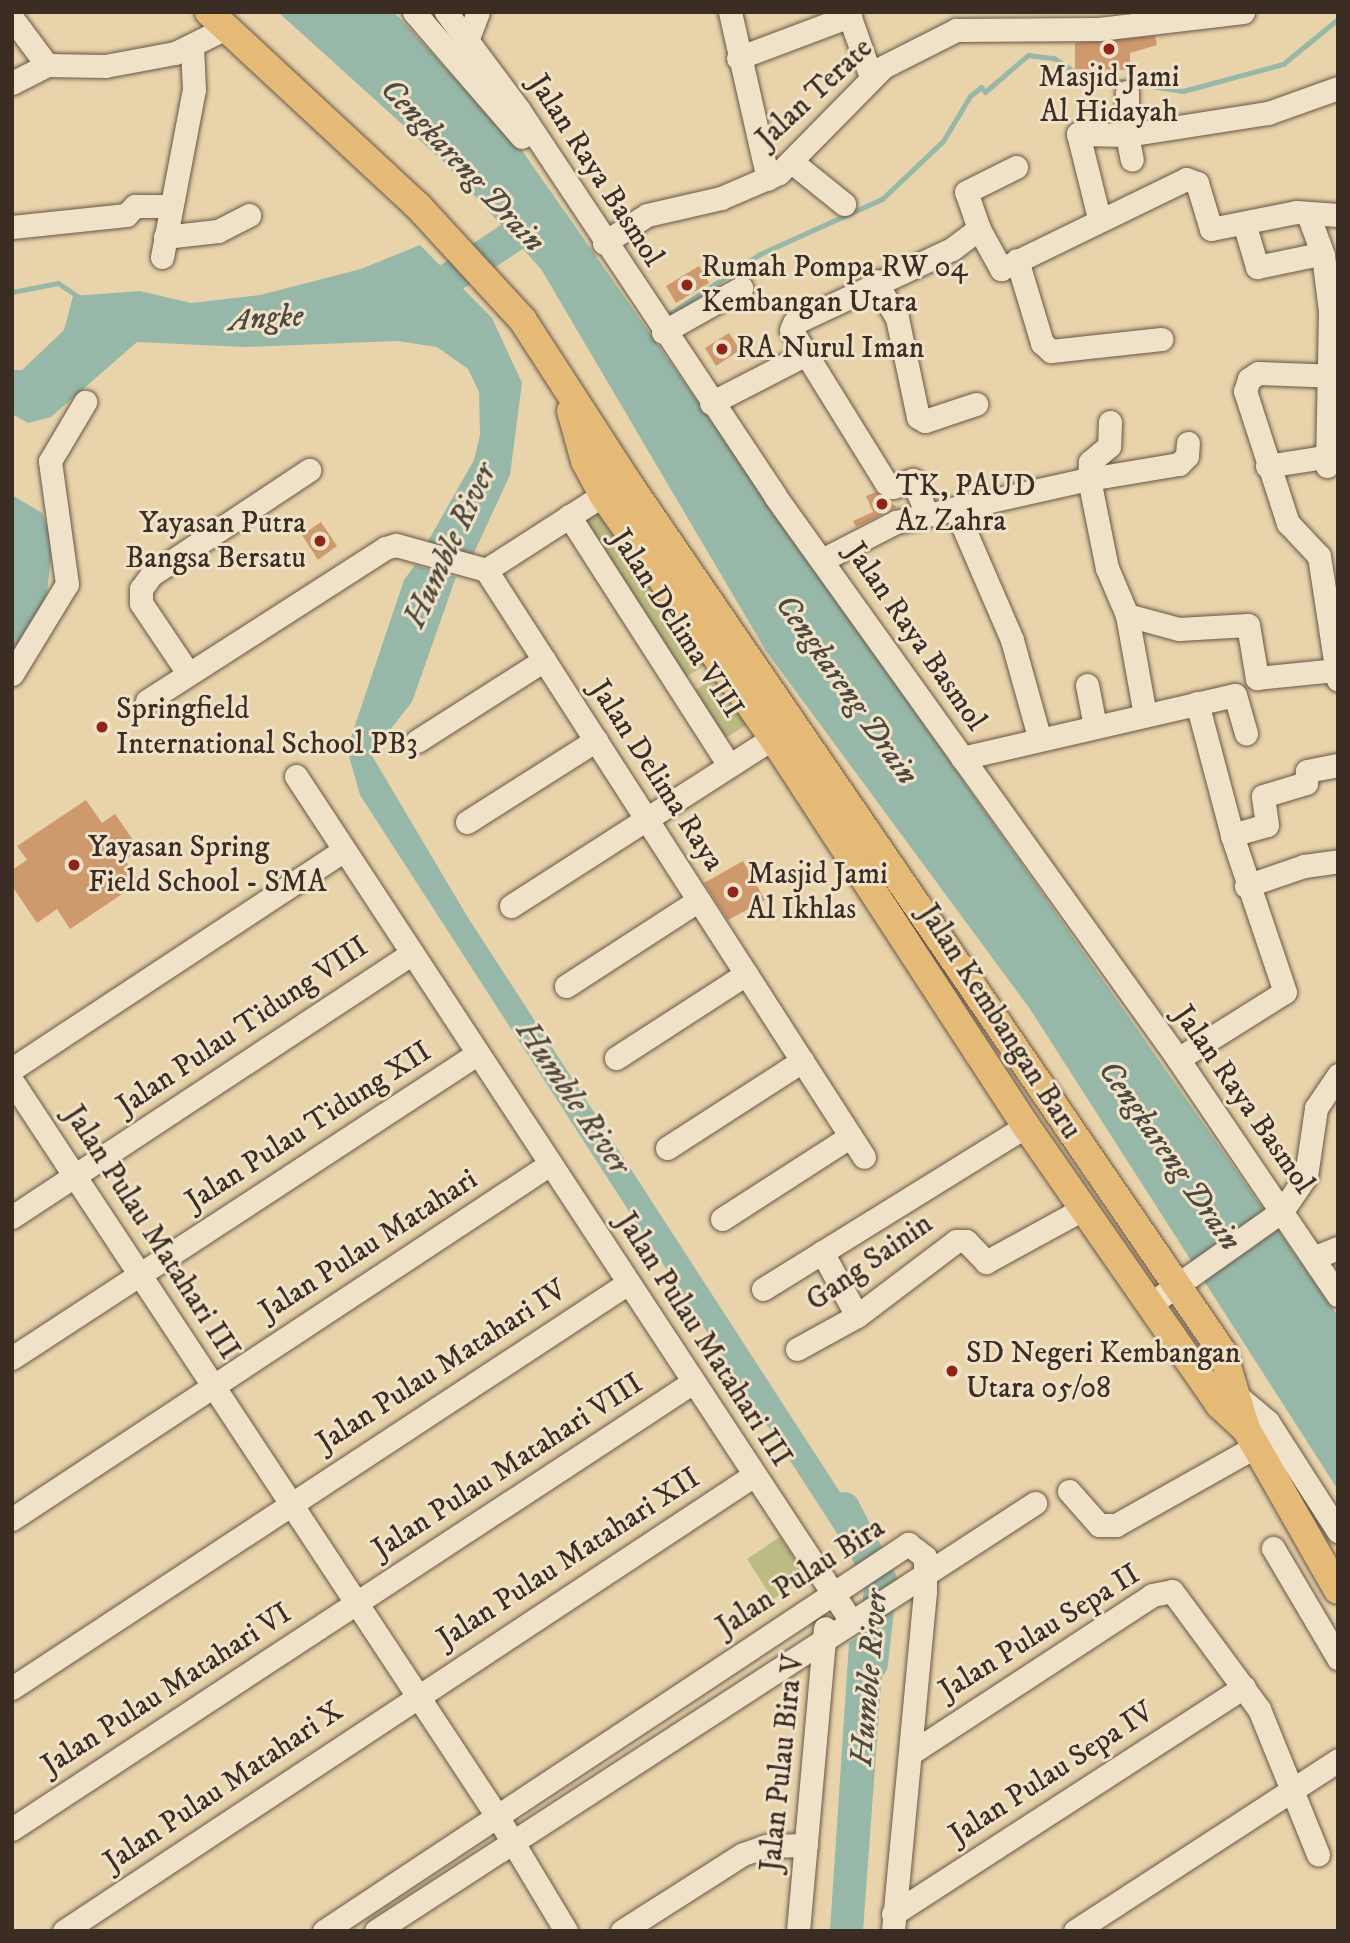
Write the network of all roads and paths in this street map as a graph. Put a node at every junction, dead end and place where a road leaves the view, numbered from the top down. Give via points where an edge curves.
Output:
1 (414, 12) edge
2 (446, 12) edge
3 (478, 12) edge
4 (730, 12) edge
5 (1243, 12) edge
6 (849, 14) edge
7 (19, 17) edge
8 (1010, 19) edge
9 (217, 20) edge
10 (1098, 20) edge
11 (954, 21) edge
12 (468, 38) junction
13 (192, 48) junction
14 (738, 58) junction
15 (47, 65) junction
16 (871, 77) junction
17 (12, 83) edge
18 (1338, 88) edge
19 (1127, 92) dead end
20 (1127, 135) junction
21 (1132, 160) dead end
22 (792, 162) junction
23 (1016, 167) dead end
24 (556, 168) junction
25 (768, 179) junction
26 (844, 204) dead end
27 (169, 206) junction
28 (249, 215) dead end
29 (1338, 215) edge
30 (1099, 218) junction
31 (1310, 218) junction
32 (1244, 223) junction
33 (12, 227) edge
34 (979, 229) junction
35 (604, 243) junction
36 (1315, 255) dead end
37 (1017, 260) junction
38 (875, 281) junction
39 (741, 288) dead end
40 (657, 323) junction
41 (1161, 340) dead end
42 (806, 354) junction
43 (1335, 375) edge
44 (565, 389) junction
45 (85, 402) dead end
46 (711, 403) junction
47 (976, 404) dead end
48 (1110, 422) dead end
49 (1188, 443) dead end
50 (1267, 466) junction
51 (309, 470) dead end
52 (1089, 479) junction
53 (603, 495) junction
54 (955, 508) junction
55 (927, 515) junction
56 (569, 516) junction
57 (822, 560) junction
58 (483, 568) junction
59 (1329, 575) edge
60 (1128, 615) junction
61 (544, 660) junction
62 (188, 673) junction
63 (12, 674) edge
64 (1337, 675) edge
65 (1257, 678) junction
66 (1087, 685) dead end
67 (1235, 695) junction
68 (147, 701) dead end
69 (1197, 703) junction
70 (1145, 715) junction
71 (1095, 726) junction
72 (1246, 733) dead end
73 (1039, 737) junction
74 (773, 738) junction
75 (596, 740) junction
76 (417, 741) dead end
77 (962, 758) junction
78 (729, 765) junction
79 (1338, 765) edge
80 (296, 776) dead end
81 (646, 819) junction
82 (467, 822) dead end
83 (1232, 835) junction
84 (343, 850) junction
85 (1338, 861) edge
86 (1246, 886) junction
87 (699, 900) junction
88 (511, 906) dead end
89 (411, 954) junction
90 (746, 974) junction
91 (566, 986) dead end
92 (477, 1054) junction
93 (616, 1058) dead end
94 (1178, 1059) junction
95 (802, 1061) junction
96 (12, 1069) edge
97 (1336, 1080) edge
98 (12, 1081) edge
99 (1026, 1126) junction
100 (850, 1136) junction
101 (667, 1148) dead end
102 (864, 1157) dead end
103 (550, 1164) junction
104 (75, 1176) junction
105 (1083, 1209) junction
106 (1279, 1213) junction
107 (12, 1217) edge
108 (722, 1219) dead end
109 (1338, 1248) edge
110 (822, 1252) junction
111 (1313, 1258) junction
112 (140, 1275) junction
113 (1184, 1280) junction
114 (628, 1283) junction
115 (763, 1289) dead end
116 (1338, 1295) edge
117 (1152, 1303) junction
118 (856, 1316) junction
119 (797, 1349) dead end
120 (12, 1358) edge
121 (694, 1382) junction
122 (213, 1386) junction
123 (1241, 1399) junction
124 (1251, 1437) junction
125 (754, 1475) junction
126 (1069, 1491) dead end
127 (1035, 1503) dead end
128 (291, 1504) junction
129 (12, 1519) edge
130 (1338, 1531) edge
131 (1273, 1548) dead end
132 (919, 1577) junction
133 (1338, 1590) edge
134 (832, 1593) junction
135 (357, 1604) junction
136 (812, 1606) junction
137 (851, 1621) junction
138 (827, 1637) junction
139 (1338, 1658) edge
140 (1244, 1687) junction
141 (12, 1688) edge
142 (418, 1696) junction
143 (911, 1753) junction
144 (1338, 1760) edge
145 (1294, 1788) junction
146 (497, 1816) junction
147 (12, 1829) edge
148 (509, 1844) junction
149 (806, 1845) junction
150 (1318, 1854) dead end
151 (893, 1922) edge
152 (64, 1931) edge
153 (324, 1931) edge
154 (376, 1931) edge
155 (566, 1931) edge
156 (622, 1931) edge
157 (798, 1931) edge
158 (1075, 1931) edge

1 - 24 street via 535,152
2 - 12 street, Jalan Raya Basmol
3 - 12 street
4 - 14 street
5 - 10 street, Jalan Terate
6 - 14 street
6 - 16 street
7 - 15 street
8 - 10 street, Jalan Terate
8 - 11 street, Jalan Terate
9 - 13 street
9 - 44 main road, Jalan Kembangan Baru via 418,206 506,298
11 - 16 street, Jalan Terate
12 - 24 street, Jalan Raya Basmol
13 - 15 street via 105,66
13 - 27 street via 194,90
14 - 25 street
15 - 17 street
16 - 22 street, Jalan Terate
18 - 20 street via 1268,113
19 - 20 street
20 - 21 street
20 - 30 street via 1078,134
22 - 25 street, Jalan Terate
22 - 26 street
23 - 34 street via 966,192
24 - 35 street, Jalan Raya Basmol
25 - 35 street, Jalan Terate via 721,198 647,215
27 - 28 street via 164,247 218,231
27 - 33 street via 135,206 126,215
29 - 31 street
30 - 32 street via 1186,179 1197,183 1211,229
30 - 37 street
31 - 32 street via 1296,212
31 - 43 street via 1323,255
32 - 36 street via 1257,267
34 - 37 street via 1001,269
34 - 38 street via 952,248
35 - 40 street, Jalan Raya Basmol
37 - 41 street via 1042,343 1051,351
38 - 42 street via 794,323 791,330
38 - 47 street via 897,318 918,417 925,421
39 - 40 street
40 - 46 street, Jalan Raya Basmol
42 - 46 street
42 - 55 street via 886,483 893,487 913,480
43 - 50 street via 1323,462
43 - 50 street via 1258,373 1249,379 1245,391
44 - 53 main road, Jalan Kembangan Baru via 585,461
44 - 113 main road, Jalan Kembangan Baru
45 - 63 street via 50,461 67,584
46 - 57 street, Jalan Raya Basmol
48 - 52 street via 1109,446 1090,462
49 - 52 street via 1187,456 1179,464
50 - 59 street via 1288,523 1319,556
51 - 62 street via 151,575 141,589 142,603
52 - 54 street
52 - 60 street via 1107,568
53 - 56 street
53 - 74 main road, Jalan Kembangan Baru
54 - 55 street
54 - 73 street via 1012,640
55 - 57 street via 896,522
56 - 58 street
56 - 78 street, Jalan Delima VIII
57 - 77 street, Jalan Raya Basmol
58 - 61 street, Jalan Delima Raya
58 - 62 street via 396,545 373,554
59 - 64 street
60 - 65 street via 1179,629 1250,625
60 - 70 street
61 - 75 street, Jalan Delima Raya
61 - 76 street
62 - 68 street
64 - 65 street
65 - 67 street via 1254,690
66 - 71 street
67 - 69 street
67 - 72 street
69 - 70 street
69 - 83 street
70 - 71 street
71 - 73 street
73 - 77 street
74 - 78 street
74 - 99 main road, Jalan Kembangan Baru
75 - 81 street, Jalan Delima Raya
75 - 82 street
77 - 94 street, Jalan Raya Basmol
78 - 81 street
79 - 83 street via 1307,771 1307,783 1263,796 1267,825
80 - 84 street, Jalan Pulau Matahari III
81 - 87 street, Jalan Delima Raya
81 - 88 street
83 - 86 street
84 - 89 street, Jalan Pulau Matahari III
84 - 96 street
85 - 86 street via 1304,866
86 - 94 street via 1286,992
87 - 90 street, Jalan Delima Raya
87 - 91 street
89 - 92 street, Jalan Pulau Matahari III
89 - 104 street, Jalan Pulau Tidung VIII
90 - 93 street
90 - 95 street, Jalan Delima Raya
92 - 103 street, Jalan Pulau Matahari III
92 - 112 street, Jalan Pulau Tidung XII
94 - 106 street, Jalan Raya Basmol
95 - 100 street, Jalan Delima Raya
95 - 101 street
97 - 106 street via 1316,1108 1306,1176
98 - 104 street, Jalan Pulau Matahari III
99 - 105 main road, Jalan Kembangan Baru
99 - 110 street
100 - 102 street, Jalan Delima Raya
100 - 108 street
103 - 114 street, Jalan Pulau Matahari III
103 - 122 street, Jalan Pulau Matahari
104 - 107 street, Jalan Pulau Tidung VIII
104 - 112 street, Jalan Pulau Matahari III
105 - 117 main road, Jalan Kembangan Baru
105 - 118 street, Gang Sainin via 986,1262 966,1241 956,1241
106 - 111 street, Jalan Raya Basmol
106 - 113 street
109 - 111 street
110 - 115 street
110 - 118 street
111 - 116 street, Jalan Raya Basmol
112 - 120 street, Jalan Pulau Tidung XII
112 - 122 street, Jalan Pulau Matahari III
113 - 117 street
113 - 123 main road, Jalan Kembangan Baru via 1223,1353
114 - 121 street, Jalan Pulau Matahari III
114 - 128 street, Jalan Pulau Matahari IV
117 - 124 main road, Jalan Kembangan Baru via 1220,1405
118 - 119 street, Gang Sainin
121 - 125 street, Jalan Pulau Matahari III
121 - 135 street, Jalan Pulau Matahari VIII
122 - 128 street, Jalan Pulau Matahari III
122 - 129 street, Jalan Pulau Matahari
123 - 124 main road, Jalan Kembangan Baru
123 - 130 street via 1268,1422
124 - 126 street via 1116,1525 1099,1525
124 - 133 main road, Jalan Kembangan Baru
125 - 134 street, Jalan Pulau Matahari III
125 - 142 street, Jalan Pulau Matahari XII
127 - 132 street
128 - 135 street, Jalan Pulau Matahari III
128 - 141 street, Jalan Pulau Matahari IV
131 - 139 street
132 - 134 street, Jalan Pulau Bira via 921,1550 908,1544
132 - 137 street
132 - 143 street
134 - 136 street, Jalan Pulau Bira
134 - 137 street, Jalan Pulau Matahari III
135 - 142 street, Jalan Pulau Matahari III
135 - 147 street, Jalan Pulau Matahari VI
136 - 138 street, Jalan Pulau Bira V
136 - 146 street, Jalan Pulau Bira
137 - 138 street
138 - 148 street
138 - 149 street, Jalan Pulau Bira V
140 - 143 street, Jalan Pulau Sepa II via 1181,1596 1161,1591
140 - 145 street, Jalan Pulau Sepa II via 1272,1732
140 - 151 street, Jalan Pulau Sepa IV
142 - 146 street, Jalan Pulau Matahari III
142 - 152 street, Jalan Pulau Matahari X
143 - 151 street
144 - 145 street
145 - 150 street, Jalan Pulau Sepa II
145 - 158 street
146 - 148 street, Jalan Pulau Matahari III
146 - 153 street, Jalan Pulau Bira
148 - 154 street
148 - 155 street, Jalan Pulau Matahari III
149 - 156 street via 743,1854
149 - 157 street, Jalan Pulau Bira V

